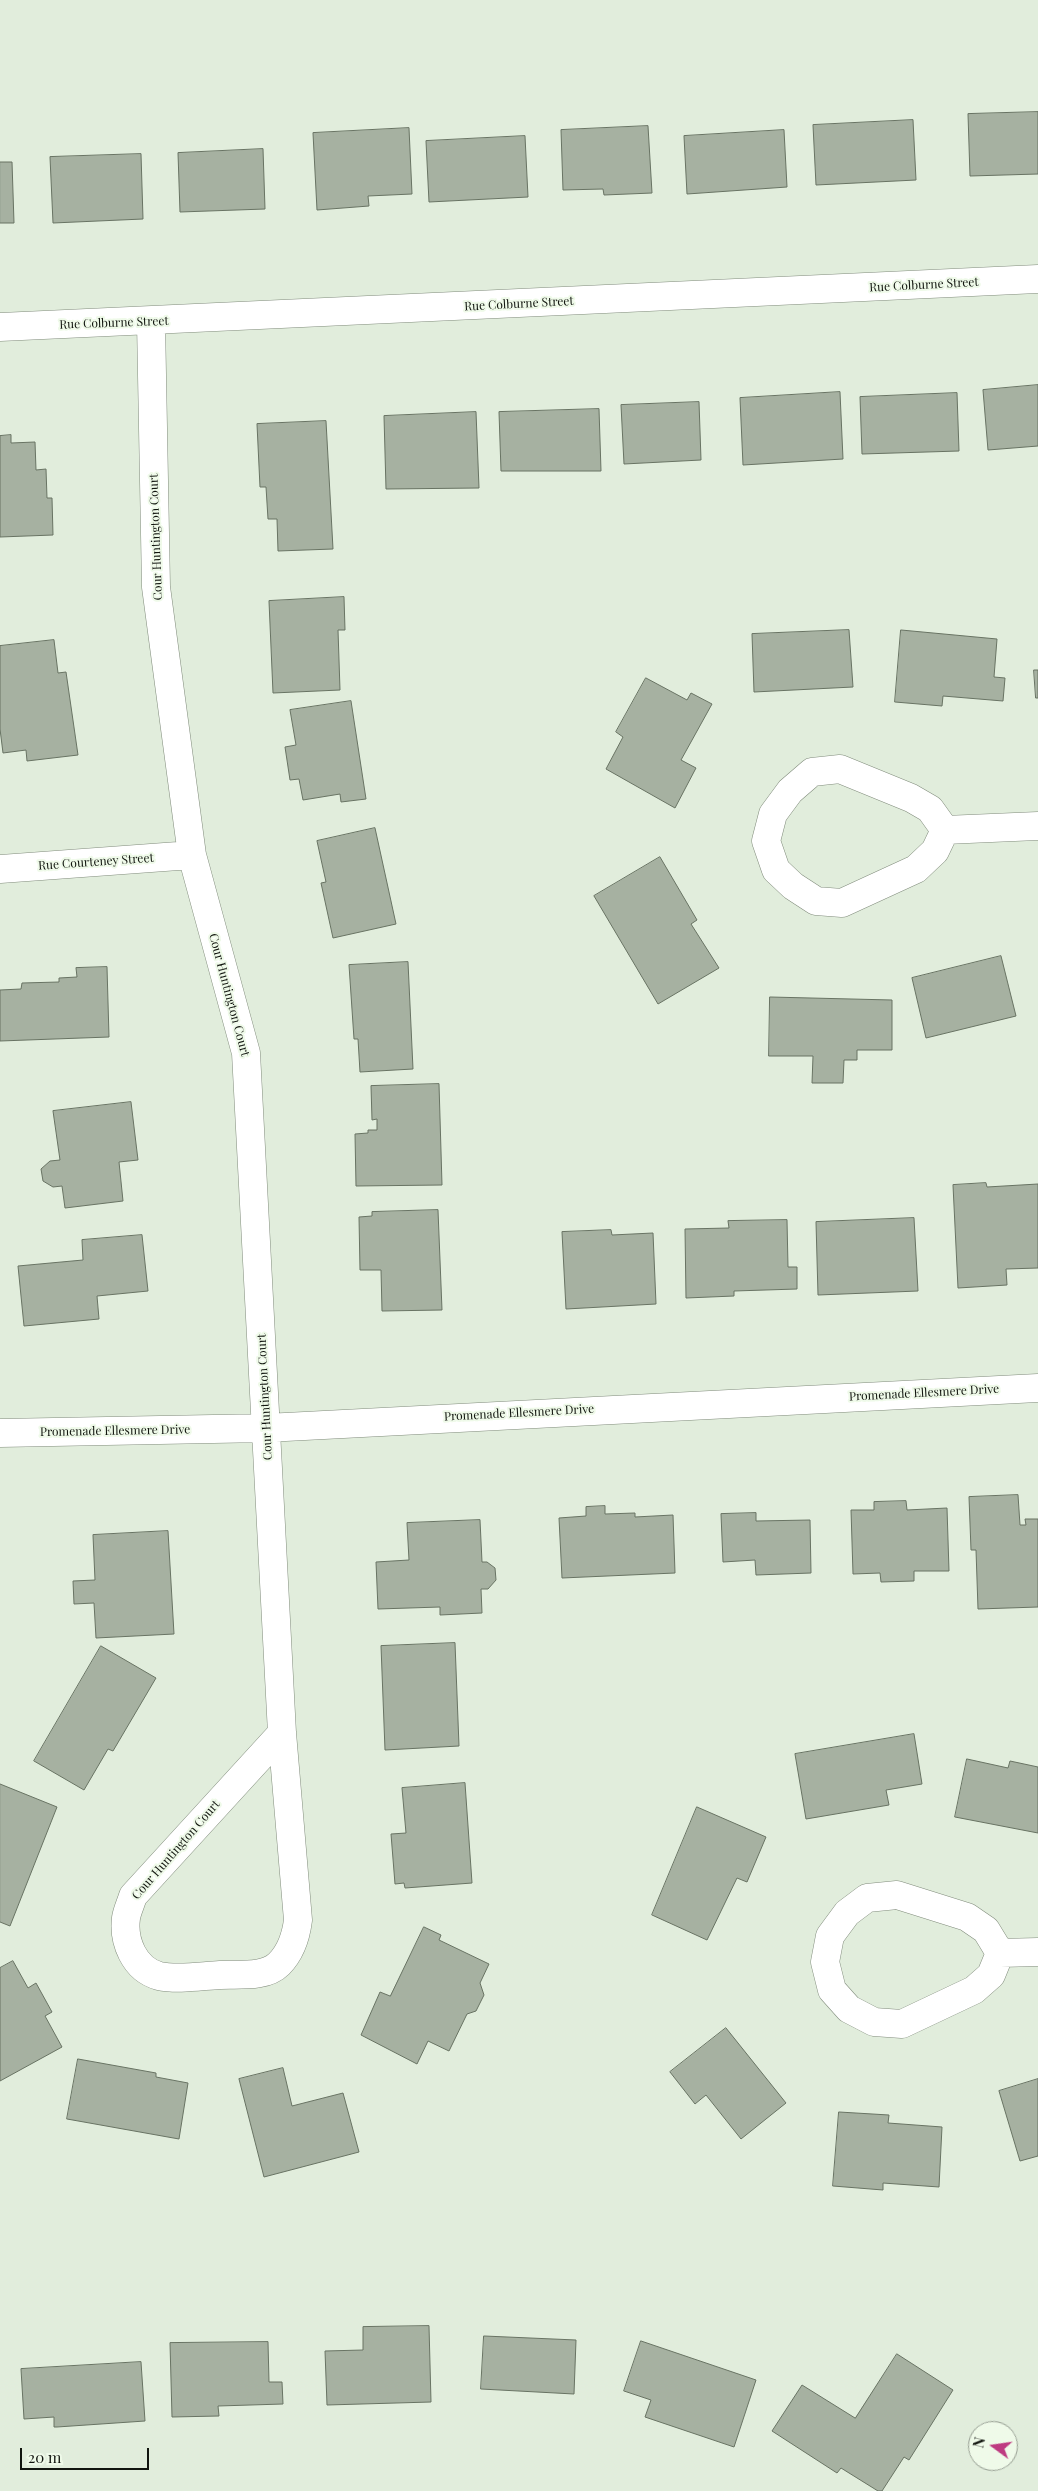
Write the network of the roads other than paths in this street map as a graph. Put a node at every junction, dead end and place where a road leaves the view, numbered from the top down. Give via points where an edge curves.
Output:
1 (1038, 280) edge
2 (151, 322) junction
3 (0, 327) edge
4 (1038, 826) edge
5 (945, 830) junction
6 (192, 854) junction
7 (0, 869) edge
8 (1038, 1388) edge
9 (266, 1428) junction
10 (0, 1433) edge
11 (282, 1732) junction
12 (1038, 1952) edge
13 (1000, 1953) junction

1 - 2 street, Rue Colburne Street
2 - 3 street, Rue Colburne Street
2 - 6 street, Cour Huntington Court via 156,587
4 - 5 street
5 - 5 street via 930,810 911,798 840,769 812,772 790,791 773,814 766,841 776,870 794,886 816,901 842,903 916,869 934,852
6 - 7 street, Rue Courteney Street
6 - 9 street, Cour Huntington Court via 246,1053
8 - 9 street, Promenade Ellesmere Drive
9 - 10 street, Promenade Ellesmere Drive
9 - 11 street, Cour Huntington Court
11 - 11 street, Cour Huntington Court via 133,1896 126,1918 132,1956 158,1976 260,1973 278,1966 289,1951 296,1936 298,1920
12 - 13 street
13 - 13 street via 986,1930 967,1917 897,1895 867,1898 847,1914 830,1936 825,1962 832,1990 849,2009 874,2022 902,2024 974,1990 991,1975

